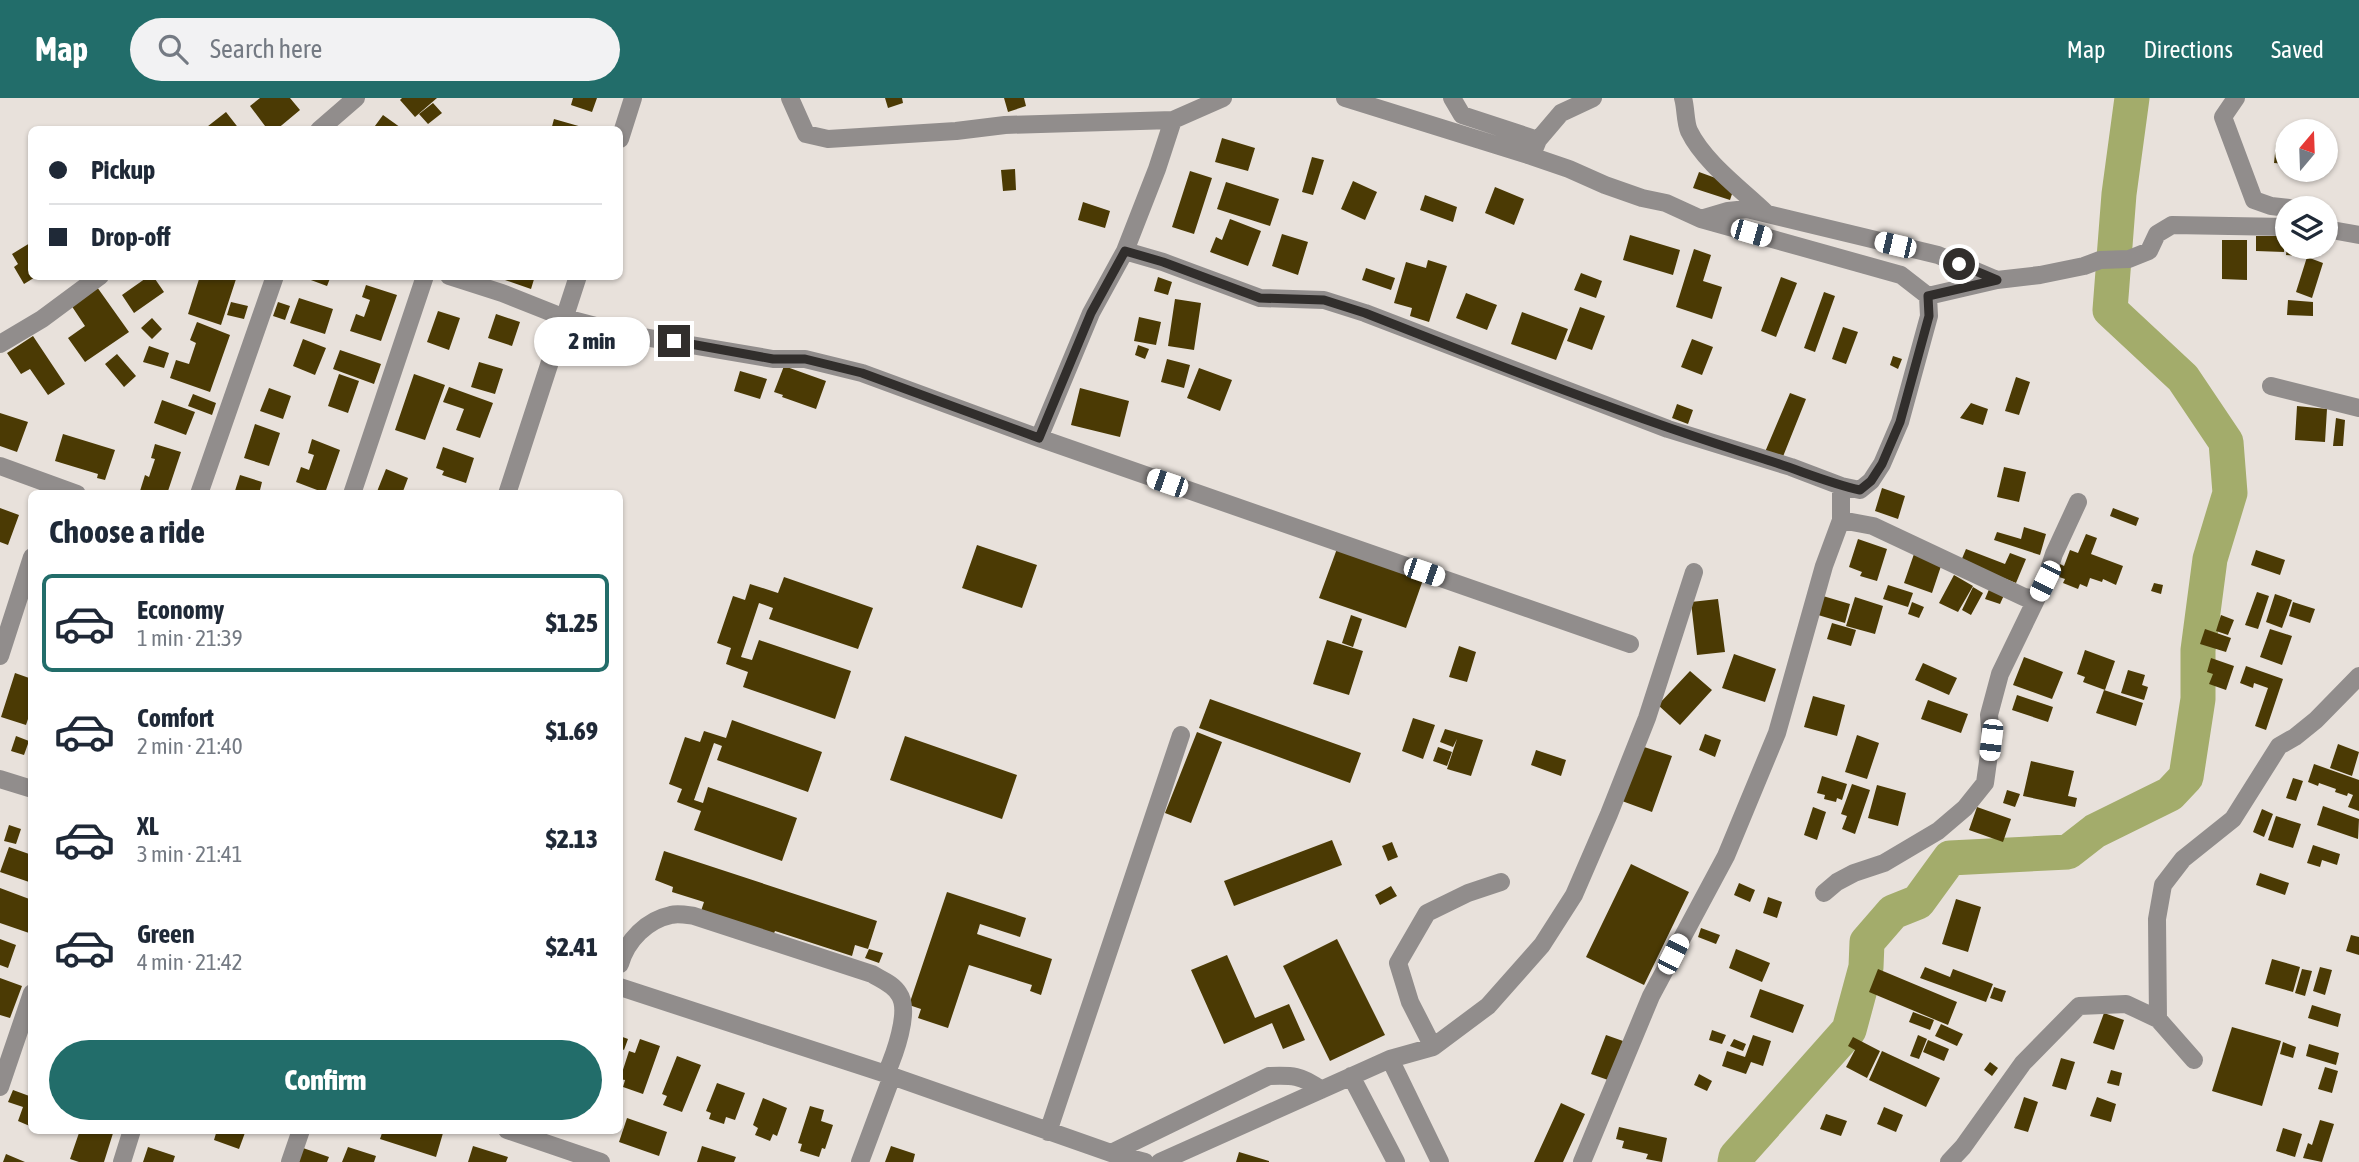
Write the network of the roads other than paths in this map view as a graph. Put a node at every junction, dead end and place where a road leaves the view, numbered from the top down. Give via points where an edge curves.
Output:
1 (356, 98) edge
2 (634, 98) edge
3 (790, 98) edge
4 (1223, 98) edge
5 (1345, 98) edge
6 (1452, 98) edge
7 (1593, 98) edge
8 (1683, 98) edge
9 (2236, 98) edge
10 (1173, 120) junction
11 (324, 126) edge
12 (623, 130) edge
13 (1534, 148) junction
14 (2275, 206) edge
15 (1767, 214) junction
16 (1701, 219) junction
17 (2275, 227) edge
18 (2338, 231) edge
19 (2359, 235) edge
20 (1125, 251) junction
21 (95, 280) edge
22 (274, 280) edge
23 (424, 280) edge
24 (461, 280) edge
25 (577, 280) edge
26 (1997, 280) junction
27 (1928, 296) junction
28 (565, 318) junction
29 (0, 344) edge
30 (2270, 386) dead end
31 (2359, 408) edge
32 (1039, 438) junction
33 (0, 466) edge
34 (1841, 486) junction
35 (53, 490) edge
36 (201, 490) edge
37 (353, 490) edge
38 (508, 490) edge
39 (2078, 502) dead end
40 (1841, 520) junction
41 (28, 569) edge
42 (1694, 572) dead end
43 (2036, 599) junction
44 (1630, 644) dead end
45 (0, 656) edge
46 (2359, 677) edge
47 (1181, 736) dead end
48 (0, 779) edge
49 (28, 788) edge
50 (1501, 882) dead end
51 (1824, 894) dead end
52 (623, 959) edge
53 (623, 988) edge
54 (28, 1005) edge
55 (2158, 1018) junction
56 (1433, 1047) junction
57 (1390, 1059) junction
58 (2194, 1060) dead end
59 (889, 1075) junction
60 (1351, 1076) junction
61 (0, 1087) edge
62 (1321, 1090) junction
63 (1048, 1132) junction
64 (131, 1134) edge
65 (300, 1134) edge
66 (519, 1134) edge
67 (1111, 1153) junction
68 (121, 1162) edge
69 (290, 1162) edge
70 (601, 1162) edge
71 (860, 1162) edge
72 (1145, 1162) edge
73 (1160, 1162) edge
74 (1396, 1162) edge
75 (1440, 1162) edge
76 (1582, 1162) edge
77 (1949, 1162) edge

1 - 11 street
2 - 12 street
3 - 10 street via 806,134 828,139 1005,125
4 - 10 street
5 - 13 street
6 - 13 street via 1462,115
7 - 13 street via 1561,113
8 - 15 street via 1687,128 1701,150
9 - 14 street via 2223,117 2254,200
10 - 20 street
13 - 16 street via 1605,186 1665,202
15 - 16 street via 1746,209
15 - 26 street via 1938,255
16 - 27 street via 1901,275
17 - 26 street via 2172,225 2157,234 2149,251 2129,259 2100,260
18 - 19 street
20 - 32 street via 1091,313
20 - 34 street via 1260,298 1324,300 1365,313 1656,424
21 - 29 street
22 - 36 street
23 - 37 street
24 - 28 street
25 - 28 street
26 - 27 street
27 - 34 street via 1926,329 1900,422 1882,464 1860,490
28 - 32 street via 626,334 773,359 805,359 851,370
28 - 38 street
30 - 31 street
32 - 44 street
33 - 35 street
34 - 40 street
39 - 43 street
40 - 43 street via 1874,526
40 - 76 street via 1777,733 1726,856 1651,996
41 - 45 street
42 - 56 street via 1647,718 1574,895 1542,945 1488,1006
43 - 51 street via 2000,674 1989,716 1985,783 1938,831 1884,863 1837,882
46 - 55 street via 2316,720 2279,746 2233,819 2183,859 2163,885 2157,919
47 - 63 street
48 - 49 street
50 - 56 street via 1427,912 1398,963 1410,1002
52 - 59 street via 636,935 674,914 694,916 872,974 901,996 904,1016
53 - 59 street
54 - 61 street
55 - 58 street
55 - 77 street via 2126,1004 2079,1006 2023,1063
56 - 57 street
57 - 60 street
57 - 75 street
59 - 63 street
59 - 71 street
60 - 62 street
60 - 74 street
62 - 67 street via 1292,1075 1269,1076
62 - 73 street
63 - 67 street
64 - 68 street
65 - 69 street
66 - 70 street
67 - 72 street

